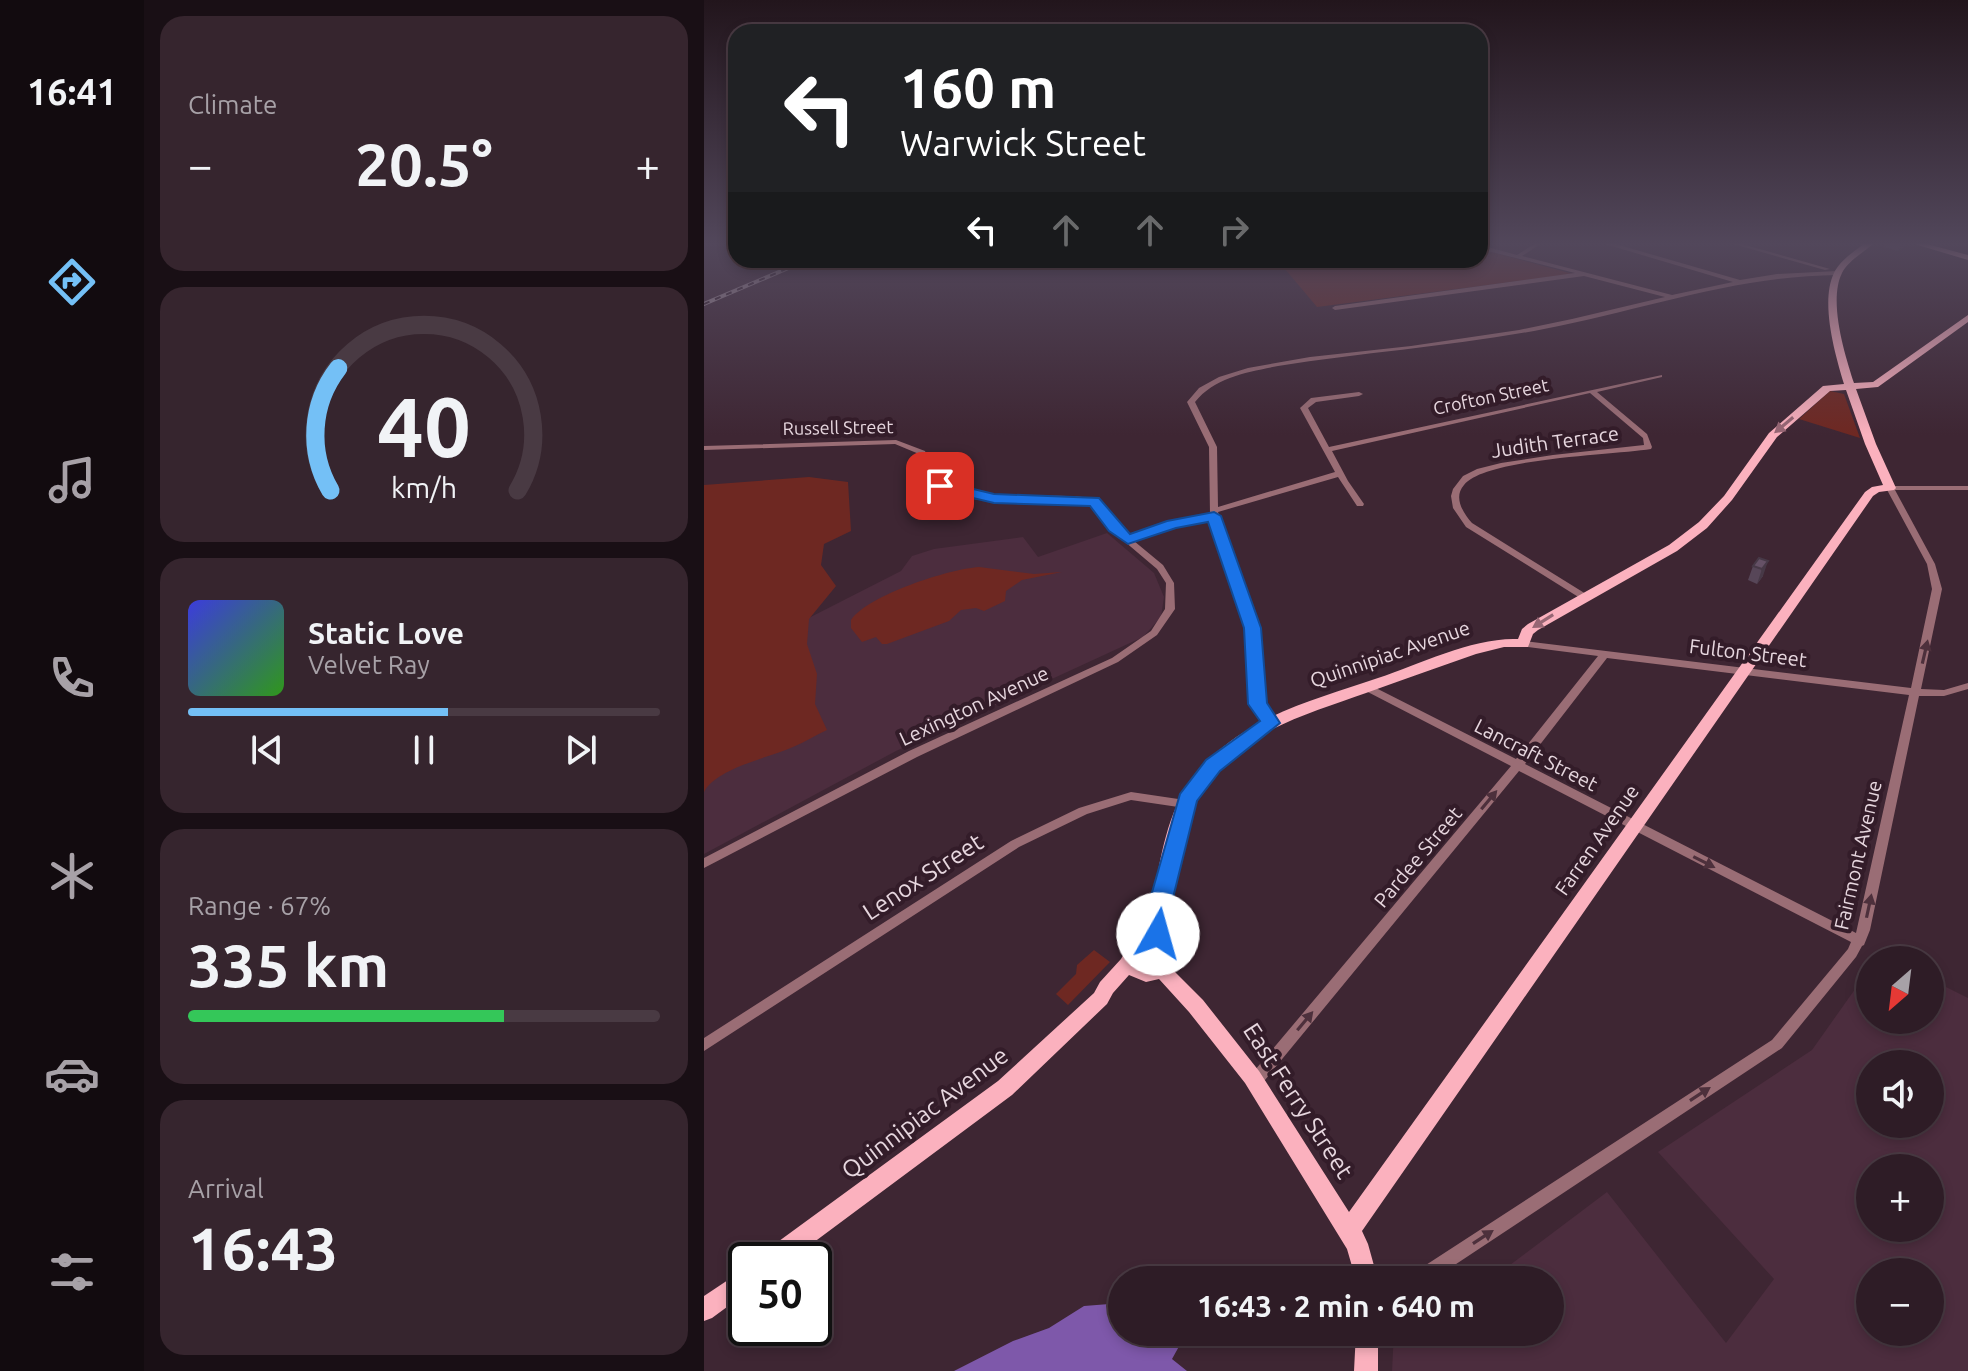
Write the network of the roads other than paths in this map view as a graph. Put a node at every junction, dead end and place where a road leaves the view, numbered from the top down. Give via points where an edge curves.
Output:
1 (1342, 307) edge
2 (1635, 307) edge
3 (1833, 307) edge
4 (1335, 308) dead end
5 (1968, 318) edge
6 (1660, 376) dead end
7 (1848, 386) junction
8 (1593, 392) junction
9 (1359, 394) dead end
10 (704, 448) edge
11 (1329, 449) junction
12 (1338, 474) junction
13 (1890, 488) junction
14 (1968, 488) edge
15 (1360, 504) dead end
16 (1214, 514) junction
17 (1128, 540) junction
18 (1583, 596) junction
19 (1523, 644) junction
20 (1605, 654) junction
21 (1745, 671) junction
22 (1968, 686) edge
23 (1366, 687) junction
24 (1916, 692) junction
25 (1270, 723) junction
26 (1517, 766) junction
27 (1185, 804) junction
28 (1634, 826) junction
29 (704, 863) edge
30 (1159, 910) junction
31 (1860, 941) junction
32 (1134, 954) junction
33 (1154, 963) junction
34 (1101, 998) junction
35 (704, 1045) edge
36 (1255, 1081) junction
37 (1349, 1231) junction
38 (796, 1242) edge
39 (1365, 1266) edge
40 (1439, 1266) edge
41 (728, 1292) edge
42 (704, 1310) edge
43 (1367, 1346) edge
44 (1366, 1371) edge

1 - 4 street
2 - 16 street via 1475,339 1257,368 1205,386 1191,402 1213,447
3 - 7 main road, Fairmont Avenue
5 - 7 main road via 1875,385
6 - 8 street, Crofton Street
7 - 13 main road, Fairmont Avenue
7 -> 18 main road via 1827,388 1773,435 1703,525 1673,548
8 - 11 street, Crofton Street
8 - 18 street, Judith Terrace via 1646,440 1493,466 1466,478 1454,502 1469,525
9 - 11 street via 1314,400 1304,408
10 - 17 street, Russell Street via 896,442 922,453 940,486 994,498 1094,501
11 - 12 street
12 - 15 street
12 - 16 street
13 - 14 street
13 - 21 main road, Farren Avenue via 1869,494
24 -> 13 street, Fairmont Avenue via 1937,589 1931,564
16 - 17 street
16 - 25 street via 1252,628 1258,704
17 - 29 street, Lexington Avenue via 1160,567 1172,594 1167,616 1146,641
18 -> 19 main road via 1527,632
19 - 20 street, Fulton Street
19 - 23 main road, Quinnipiac Avenue via 1473,650
20 - 21 street, Fulton Street
20 - 26 street, Pardee Street
21 - 24 street, Fulton Street
21 - 28 main road, Farren Avenue
22 - 24 street, Fulton Street via 1944,693
23 - 25 main road, Quinnipiac Avenue
23 - 26 street, Lancraft Street
31 -> 24 street, Fairmont Avenue
25 - 27 main road, Quinnipiac Avenue via 1207,770
26 - 28 street, Lancraft Street
36 -> 26 street, Pardee Street
27 - 30 main road, Quinnipiac Avenue
27 - 35 street, Lenox Street via 1131,796 1083,811 1015,844
28 -> 31 street, Lancraft Street
28 - 37 main road, Farren Avenue
30 - 32 main road, Quinnipiac Avenue
30 - 33 main road, Quinnipiac Avenue
40 -> 31 street, Fairmont Avenue via 1777,1044
32 - 33 main road via 1149,945
32 - 33 main road, East Ferry Street via 1133,969
32 - 34 main road, Quinnipiac Avenue
33 - 34 main road, Quinnipiac Avenue
33 - 36 main road, East Ferry Street via 1213,1025
34 - 38 main road, Quinnipiac Avenue via 1005,1088
36 - 37 main road, East Ferry Street
37 - 39 main road, East Ferry Street
41 - 42 main road
43 - 44 main road

